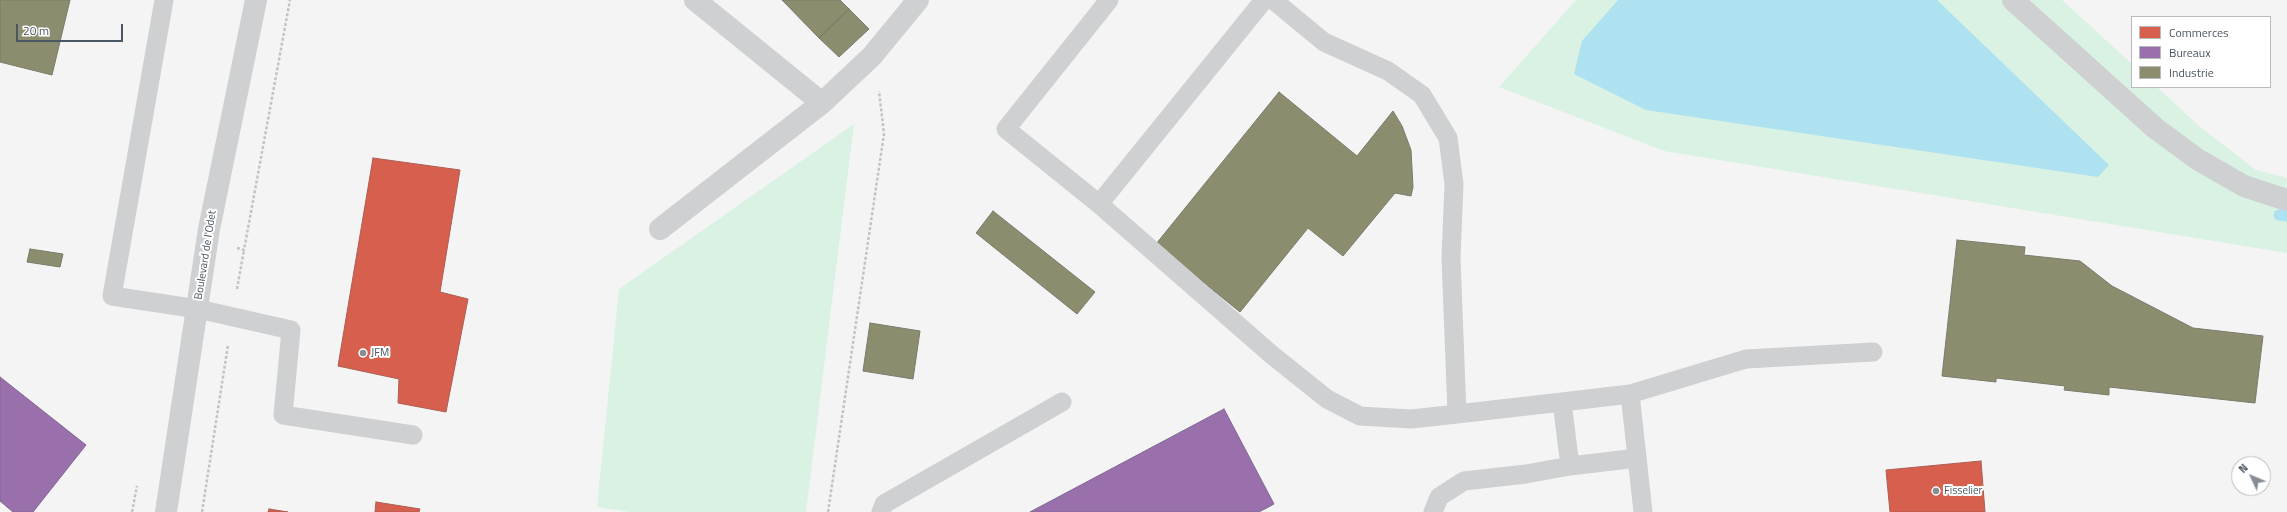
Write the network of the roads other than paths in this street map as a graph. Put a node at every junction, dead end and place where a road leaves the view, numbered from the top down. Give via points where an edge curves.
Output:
1 (164, 0) edge
2 (256, 0) edge
3 (695, 0) edge
4 (1109, 0) edge
5 (1264, 0) edge
6 (1273, 0) edge
7 (2013, 0) edge
8 (910, 2) edge
9 (822, 103) junction
10 (2287, 200) edge
11 (1099, 204) junction
12 (660, 229) dead end
13 (198, 310) junction
14 (1872, 352) dead end
15 (1630, 394) junction
16 (1062, 402) dead end
17 (1562, 402) junction
18 (1457, 414) junction
19 (413, 435) dead end
20 (1637, 458) junction
21 (1570, 466) junction
22 (166, 512) edge
23 (881, 512) edge
24 (1433, 512) edge
25 (1643, 512) edge

1 - 13 lane via 112,296
2 - 13 street, Boulevard de l'Odet via 209,229
3 - 9 street
4 - 11 lane via 1006,129
5 - 11 lane
6 - 18 lane via 1324,42 1388,71 1422,95 1448,138 1454,184 1451,258
7 - 10 street via 2155,128 2197,159 2244,186
8 - 9 street via 872,56
9 - 12 street
11 - 18 lane via 1272,355 1327,399 1360,416 1411,419
13 - 19 lane via 291,330 283,415
13 - 22 street, Boulevard de l'Odet
14 - 15 lane via 1746,359
15 - 17 lane
15 - 20 lane
16 - 23 lane via 884,504
17 - 18 lane
17 - 21 lane
20 - 21 lane
20 - 25 lane
21 - 24 lane via 1464,481 1438,497

